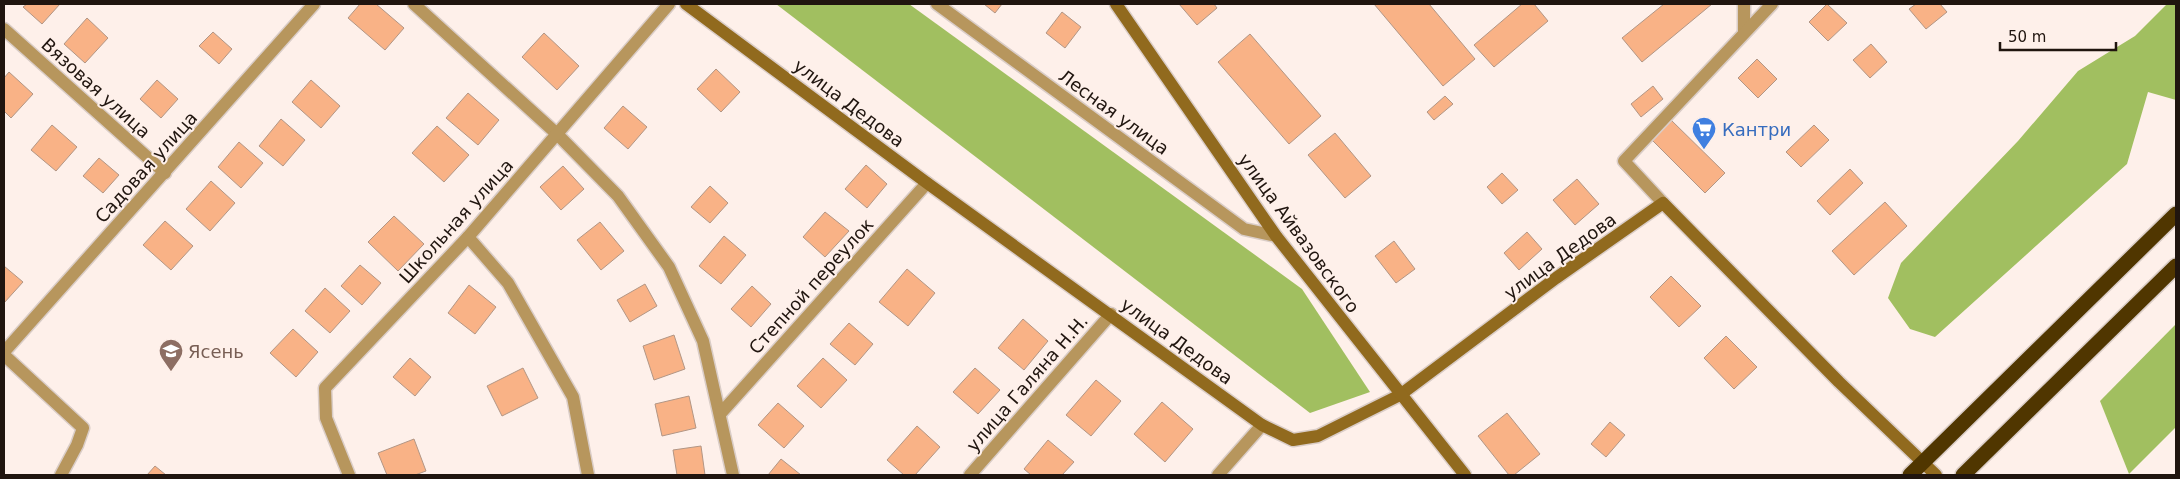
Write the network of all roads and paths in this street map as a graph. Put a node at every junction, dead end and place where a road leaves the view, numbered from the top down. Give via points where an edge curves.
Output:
1 (314, 4) edge
2 (414, 4) edge
3 (669, 4) edge
4 (686, 4) edge
5 (937, 4) edge
6 (1116, 4) edge
7 (1744, 4) edge
8 (1772, 4) edge
9 (4, 29) edge
10 (1744, 32) junction
11 (557, 134) junction
12 (165, 173) junction
13 (927, 183) junction
14 (1664, 203) junction
15 (2176, 214) edge
16 (1276, 236) junction
17 (468, 237) junction
18 (2176, 266) edge
19 (1111, 314) junction
20 (4, 354) edge
21 (1400, 395) junction
22 (720, 413) junction
23 (1262, 425) junction
24 (1923, 462) junction
25 (61, 475) edge
26 (348, 475) edge
27 (588, 475) edge
28 (733, 475) edge
29 (970, 475) edge
30 (1218, 475) edge
31 (1465, 475) edge
32 (1910, 475) edge
33 (1936, 475) edge
34 (1963, 475) edge

1 - 12 street, Садовая улица
2 - 11 street
3 - 11 street, Школьная улица
4 - 13 street, улица Дедова
5 - 16 street, Лесная улица via 1244,229
6 - 16 street, улица Айвазовского
7 - 10 street
8 - 10 street
9 - 12 street, Вязовая улица
10 - 14 street via 1624,161
11 - 17 street, Школьная улица
11 - 22 street via 618,196 669,268 703,341
12 - 20 street, Садовая улица
13 - 19 street, улица Дедова
13 - 22 street, Степной переулок
14 - 21 street, улица Дедова via 1556,278
14 - 24 street via 1839,382
15 - 24 highway
16 - 21 street, улица Айвазовского
17 - 26 street, Школьная улица via 325,388 326,418
17 - 27 street via 508,283 573,397
18 - 34 highway
19 - 23 street, улица Дедова
19 - 29 street, улица Галяна Н.Н.
20 - 25 street via 83,428
21 - 23 street, улица Дедова via 1318,436 1293,440
21 - 31 street, улица Айвазовского
22 - 28 street
23 - 30 street
24 - 32 highway
24 - 33 street

